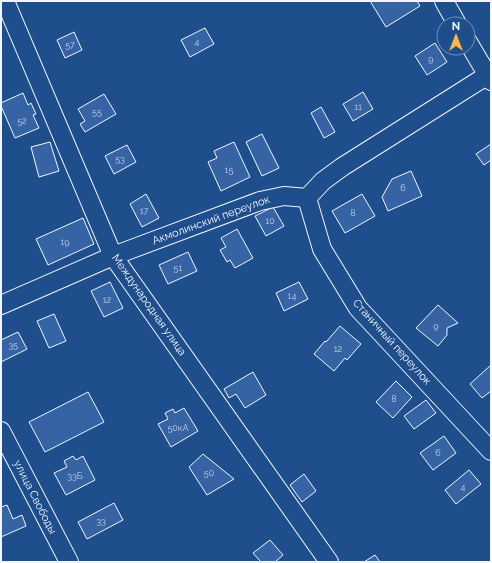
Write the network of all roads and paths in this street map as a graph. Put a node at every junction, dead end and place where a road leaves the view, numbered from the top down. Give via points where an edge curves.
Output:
1 (5, 1) edge
2 (444, 1) edge
3 (452, 16) edge
4 (476, 54) edge
5 (490, 76) edge
6 (307, 198) junction
7 (113, 256) junction
8 (1, 304) edge
9 (1, 431) edge
10 (491, 451) edge
11 (69, 562) edge
12 (328, 562) edge

1 - 7 street, Международная улица
2 - 3 street
4 - 5 street
5 - 6 street via 342,167 323,181
6 - 7 street, Акмолинский переулок via 284,196 260,201
6 - 10 street, Станичный переулок via 322,248 358,308
7 - 8 street, Акмолинский переулок
7 - 12 street, Международная улица
9 - 11 street, улица Свободы

